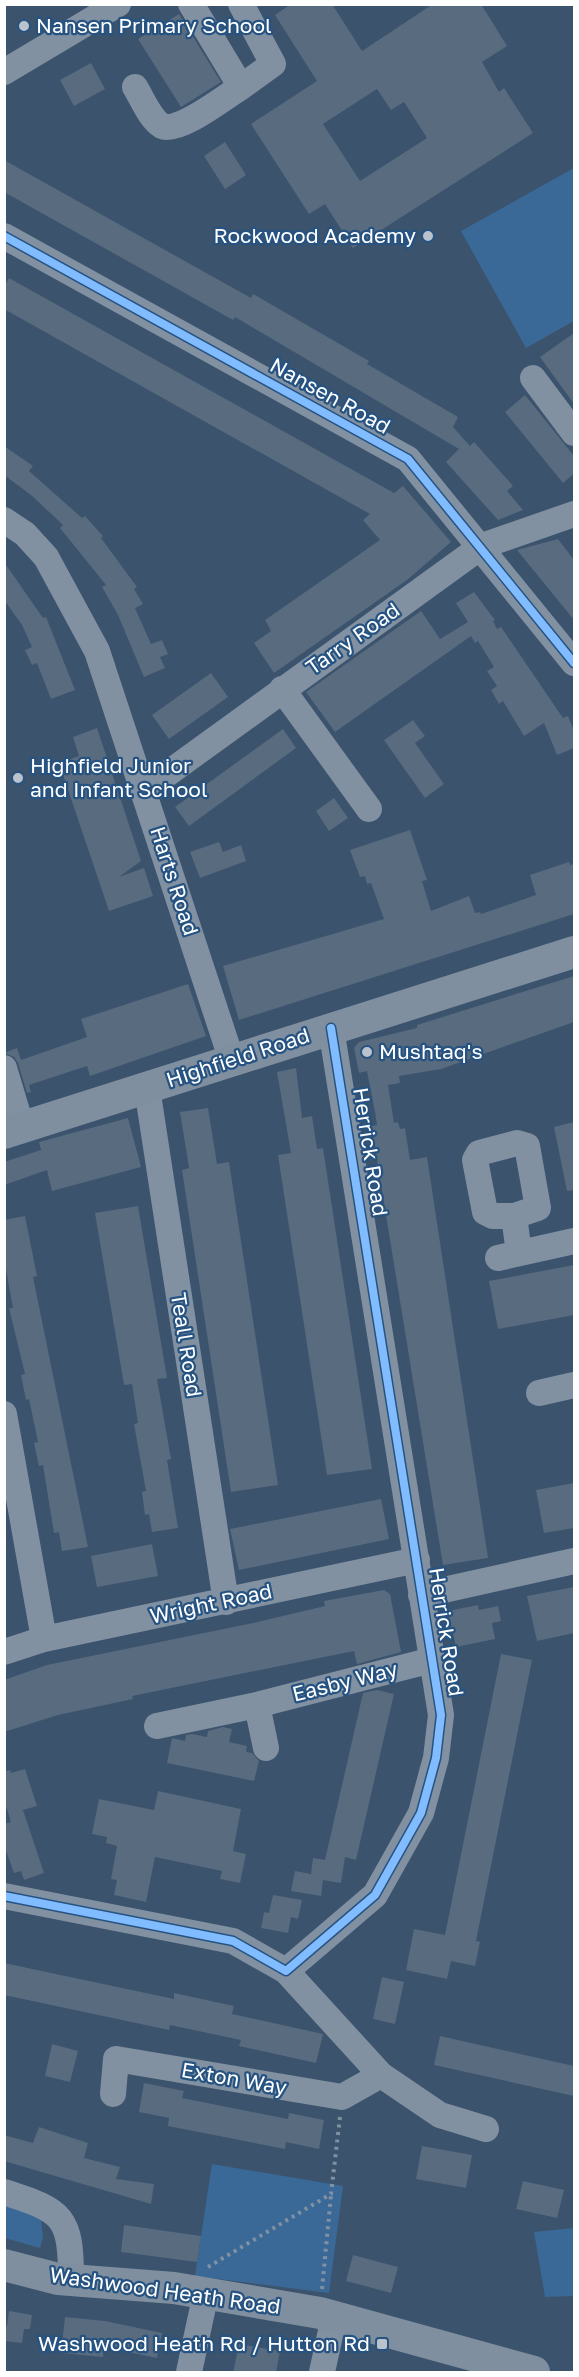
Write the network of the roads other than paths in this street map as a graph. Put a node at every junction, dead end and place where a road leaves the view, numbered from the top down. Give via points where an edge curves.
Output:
1 (118, 4) edge
2 (191, 4) edge
3 (241, 4) edge
4 (4, 72) edge
5 (135, 87) dead end
6 (241, 87) junction
7 (4, 236) edge
8 (533, 378) dead end
9 (574, 433) edge
10 (574, 514) edge
11 (4, 520) edge
12 (482, 546) junction
13 (574, 663) edge
14 (282, 689) junction
15 (145, 790) junction
16 (369, 809) dead end
17 (574, 952) edge
18 (332, 1028) junction
19 (232, 1061) junction
20 (4, 1068) edge
21 (147, 1088) junction
22 (13, 1131) edge
23 (514, 1216) dead end
24 (574, 1241) edge
25 (574, 1385) edge
26 (539, 1393) dead end
27 (4, 1414) edge
28 (417, 1560) junction
29 (574, 1561) edge
30 (421, 1595) junction
31 (226, 1602) junction
32 (44, 1639) junction
33 (4, 1652) edge
34 (432, 1660) junction
35 (258, 1705) junction
36 (157, 1726) dead end
37 (266, 1748) dead end
38 (4, 1896) edge
39 (286, 1971) junction
40 (381, 2075) junction
41 (112, 2094) dead end
42 (486, 2129) dead end
43 (4, 2192) edge
44 (4, 2265) edge
45 (71, 2280) junction
46 (206, 2293) junction
47 (327, 2315) junction
48 (494, 2367) edge
49 (189, 2373) edge
50 (322, 2373) edge
51 (534, 2373) edge

1 - 4 street
2 - 6 street
3 - 6 street via 273,64
5 - 6 street via 154,118 168,128 193,118
7 - 12 street, Nansen Road via 408,459
8 - 9 street
10 - 12 street, Tarry Road
11 - 15 street, Harts Road via 25,534 63,583 97,651
12 - 13 street, Nansen Road
12 - 14 street, Tarry Road
14 - 15 street, Tarry Road
14 - 16 street
15 - 19 street, Harts Road
17 - 18 main road, Highfield Road
18 - 19 main road, Highfield Road
18 - 28 street, Herrick Road
19 - 21 main road, Highfield Road
20 - 22 street
21 - 22 main road, Highfield Road
21 - 31 street, Teall Road
23 - 24 street via 509,1255
25 - 26 street
27 - 32 street
28 - 30 street, Herrick Road
28 - 31 street, Wright Road
29 - 30 street
30 - 34 street, Herrick Road
31 - 32 street, Wright Road
32 - 33 street, Wright Road
34 - 35 street, Easby Way
34 - 39 street, Herrick Road via 441,1714 422,1813 375,1895
35 - 36 street, Easby Way
35 - 37 street
38 - 39 street via 233,1941
39 - 40 street
40 - 41 street, Exton Way via 342,2097 116,2059
40 - 42 street via 440,2115
43 - 45 street via 43,2204 62,2221 71,2243
44 - 45 main road, Washwood Heath Road
45 - 46 main road, Washwood Heath Road
46 - 47 main road, Washwood Heath Road
46 - 49 street
47 - 48 main road, Washwood Heath Road
47 - 50 street
48 - 51 main road, Washwood Heath Road

